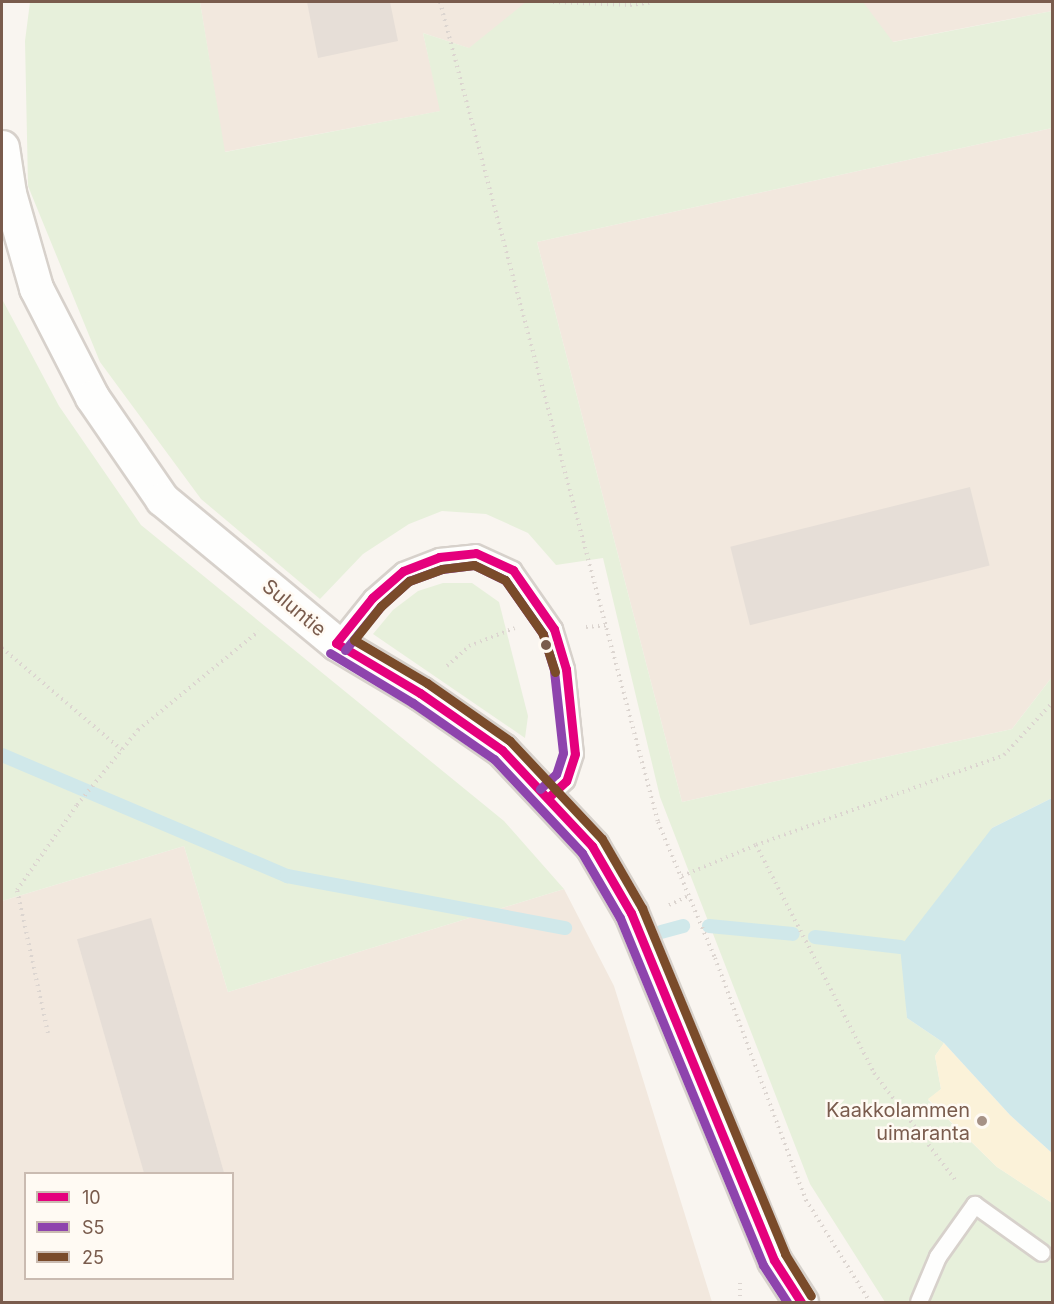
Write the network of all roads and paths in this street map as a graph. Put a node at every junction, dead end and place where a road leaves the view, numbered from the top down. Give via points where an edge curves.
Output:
1 (440, 2) edge
2 (553, 2) edge
3 (654, 2) edge
4 (2, 147) edge
5 (264, 627) dead end
6 (336, 643) junction
7 (2, 648) edge
8 (1053, 703) edge
9 (122, 750) junction
10 (548, 798) junction
11 (756, 845) junction
12 (682, 876) junction
13 (48, 1033) dead end
14 (975, 1205) junction
15 (1042, 1253) dead end
16 (741, 1270) dead end
17 (740, 1302) edge
18 (801, 1302) edge
19 (870, 1302) edge
20 (919, 1302) edge

1 - 12 path via 658,822
2 - 3 path
4 - 6 street, Suluntie via 9,193 36,288 93,397 162,499
5 - 9 path via 138,730
6 - 10 street, Suluntie via 420,693 502,750
6 - 10 lane via 372,598 403,571 439,557 476,554 513,570 554,629 566,669 575,754 566,781
7 - 9 path
8 - 11 path via 1004,755
9 - 13 path via 17,890
10 - 18 street, Suluntie via 592,846 631,913 774,1260
11 - 12 path
11 - 14 path via 874,1072
12 - 19 path via 806,1200
14 - 15 lane
14 - 20 lane via 938,1257
16 - 17 path

